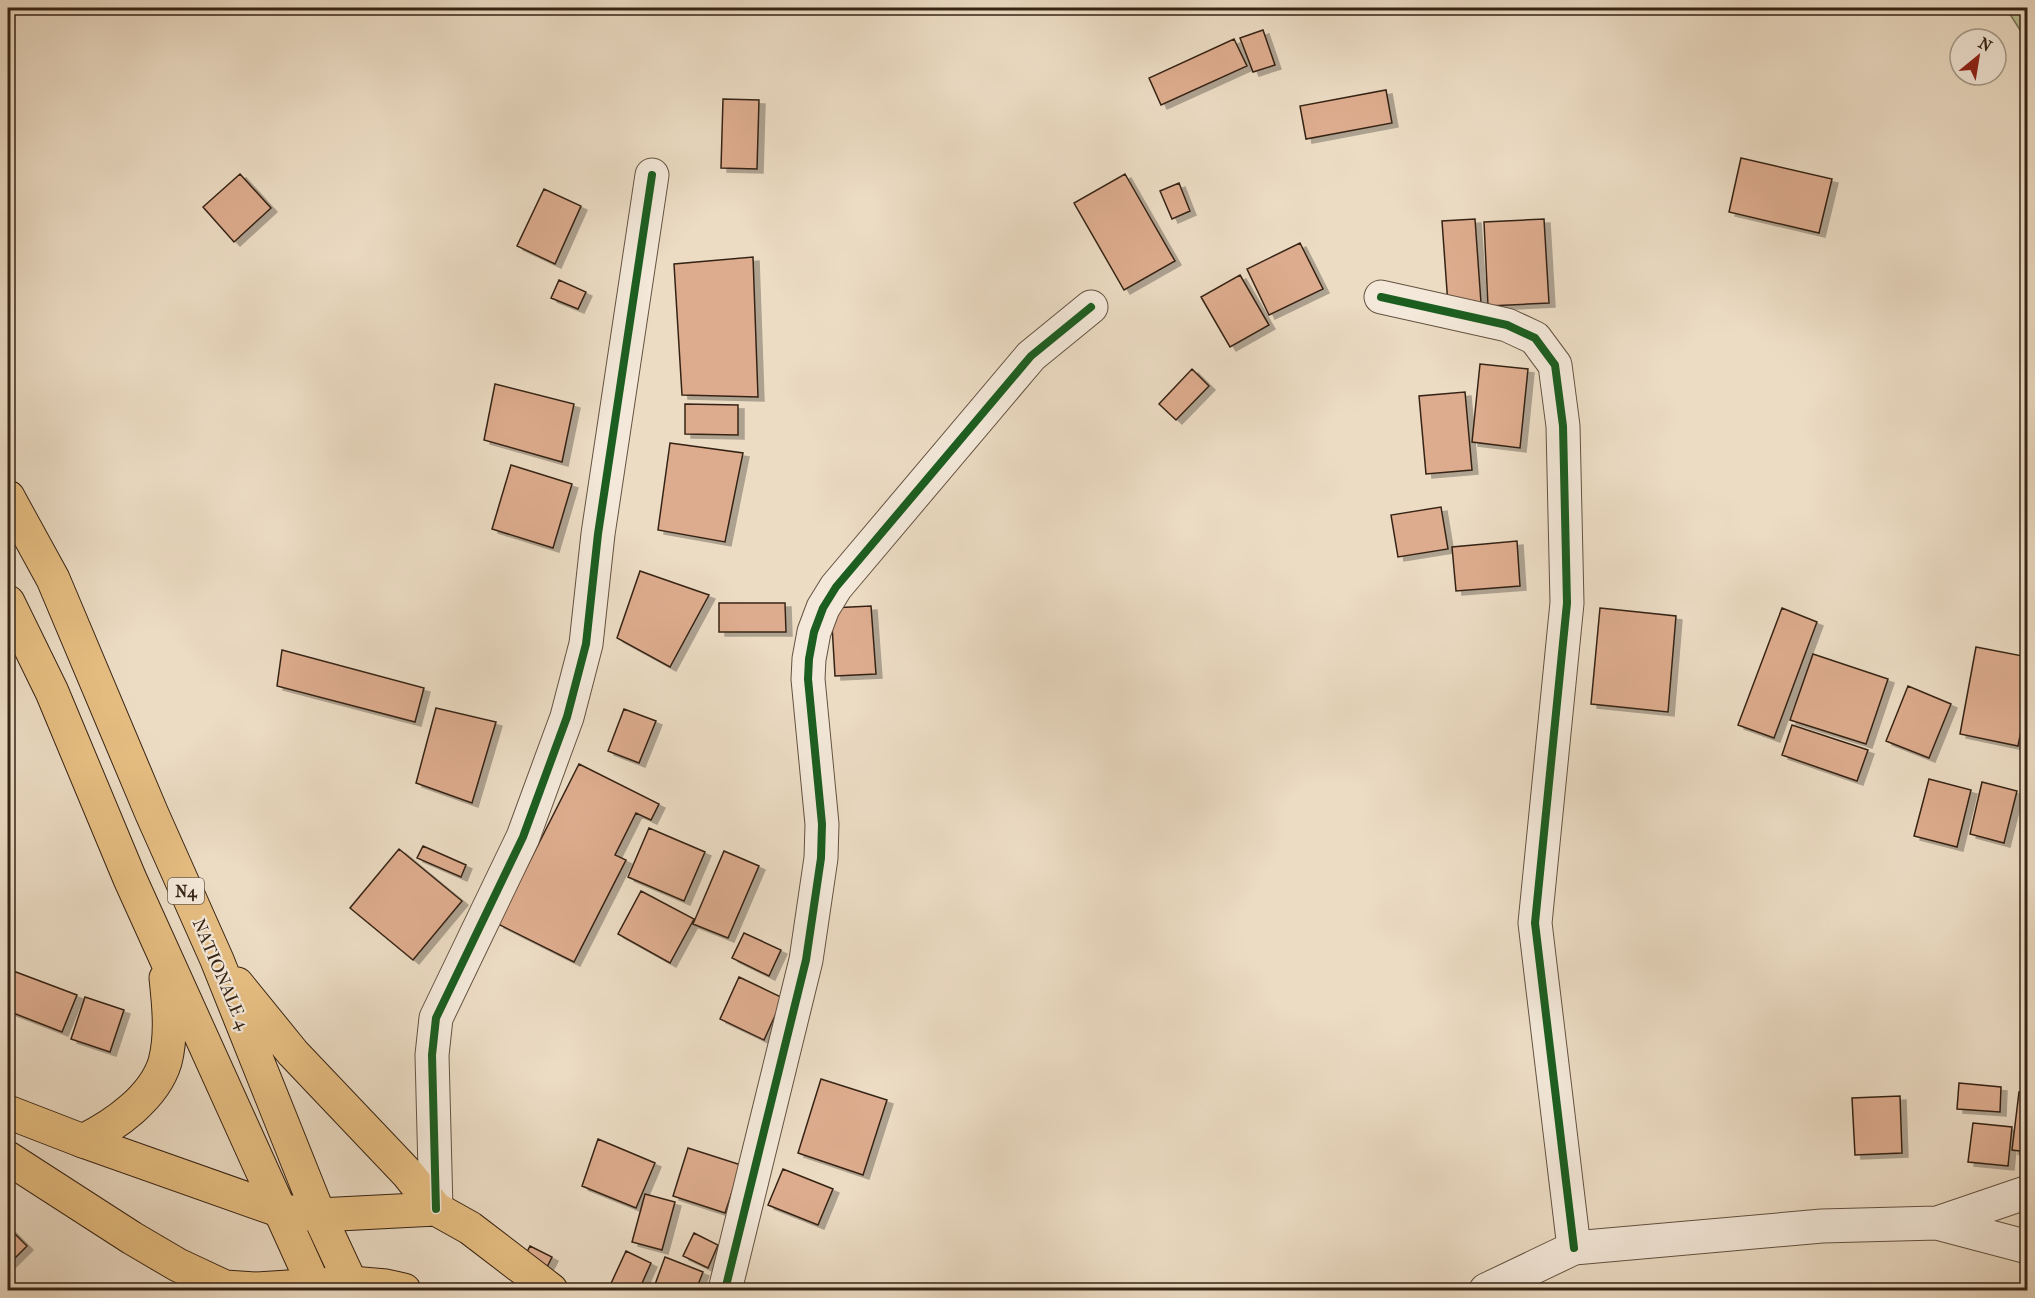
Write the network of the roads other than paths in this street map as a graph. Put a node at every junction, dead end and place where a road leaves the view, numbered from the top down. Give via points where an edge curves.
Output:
1 (652, 175) dead end
2 (1381, 297) dead end
3 (1091, 307) dead end
4 (8, 497) edge
5 (8, 602) edge
6 (164, 956) junction
7 (217, 960) junction
8 (8, 1112) edge
9 (83, 1141) junction
10 (8, 1158) edge
11 (2028, 1192) edge
12 (436, 1209) junction
13 (281, 1211) junction
14 (319, 1215) junction
15 (1937, 1223) junction
16 (2028, 1247) edge
17 (1574, 1248) junction
18 (353, 1287) edge
19 (315, 1288) edge
20 (227, 1289) edge
21 (404, 1290) edge
22 (551, 1290) edge
23 (725, 1290) edge
24 (1486, 1290) edge

1 - 12 street via 598,534 586,644 567,717 523,837 436,1018 432,1055
2 - 17 street via 1507,325 1535,338 1555,365 1563,426 1567,603 1534,922
3 - 23 street via 1030,356 836,587 814,632 808,679 822,824 819,870 806,960
4 - 7 main road, NATIONALE 4 / N4 via 53,579
5 - 6 main road, N4 via 52,693
6 - 9 main road via 169,1010 164,1063 143,1099 105,1130
6 - 13 main road, N4
7 - 12 main road via 293,1053 408,1174
7 - 14 main road, NATIONALE 4 / N4
8 - 9 main road
9 - 13 main road
10 - 20 main road via 132,1238
11 - 15 street
12 - 14 main road
12 - 22 main road via 470,1228
13 - 14 main road
13 - 19 main road, N4
14 - 18 main road, NATIONALE 4 / N4
15 - 16 street
15 - 17 street via 1822,1226
17 - 24 street
18 - 19 main road
18 - 21 main road
19 - 20 main road

